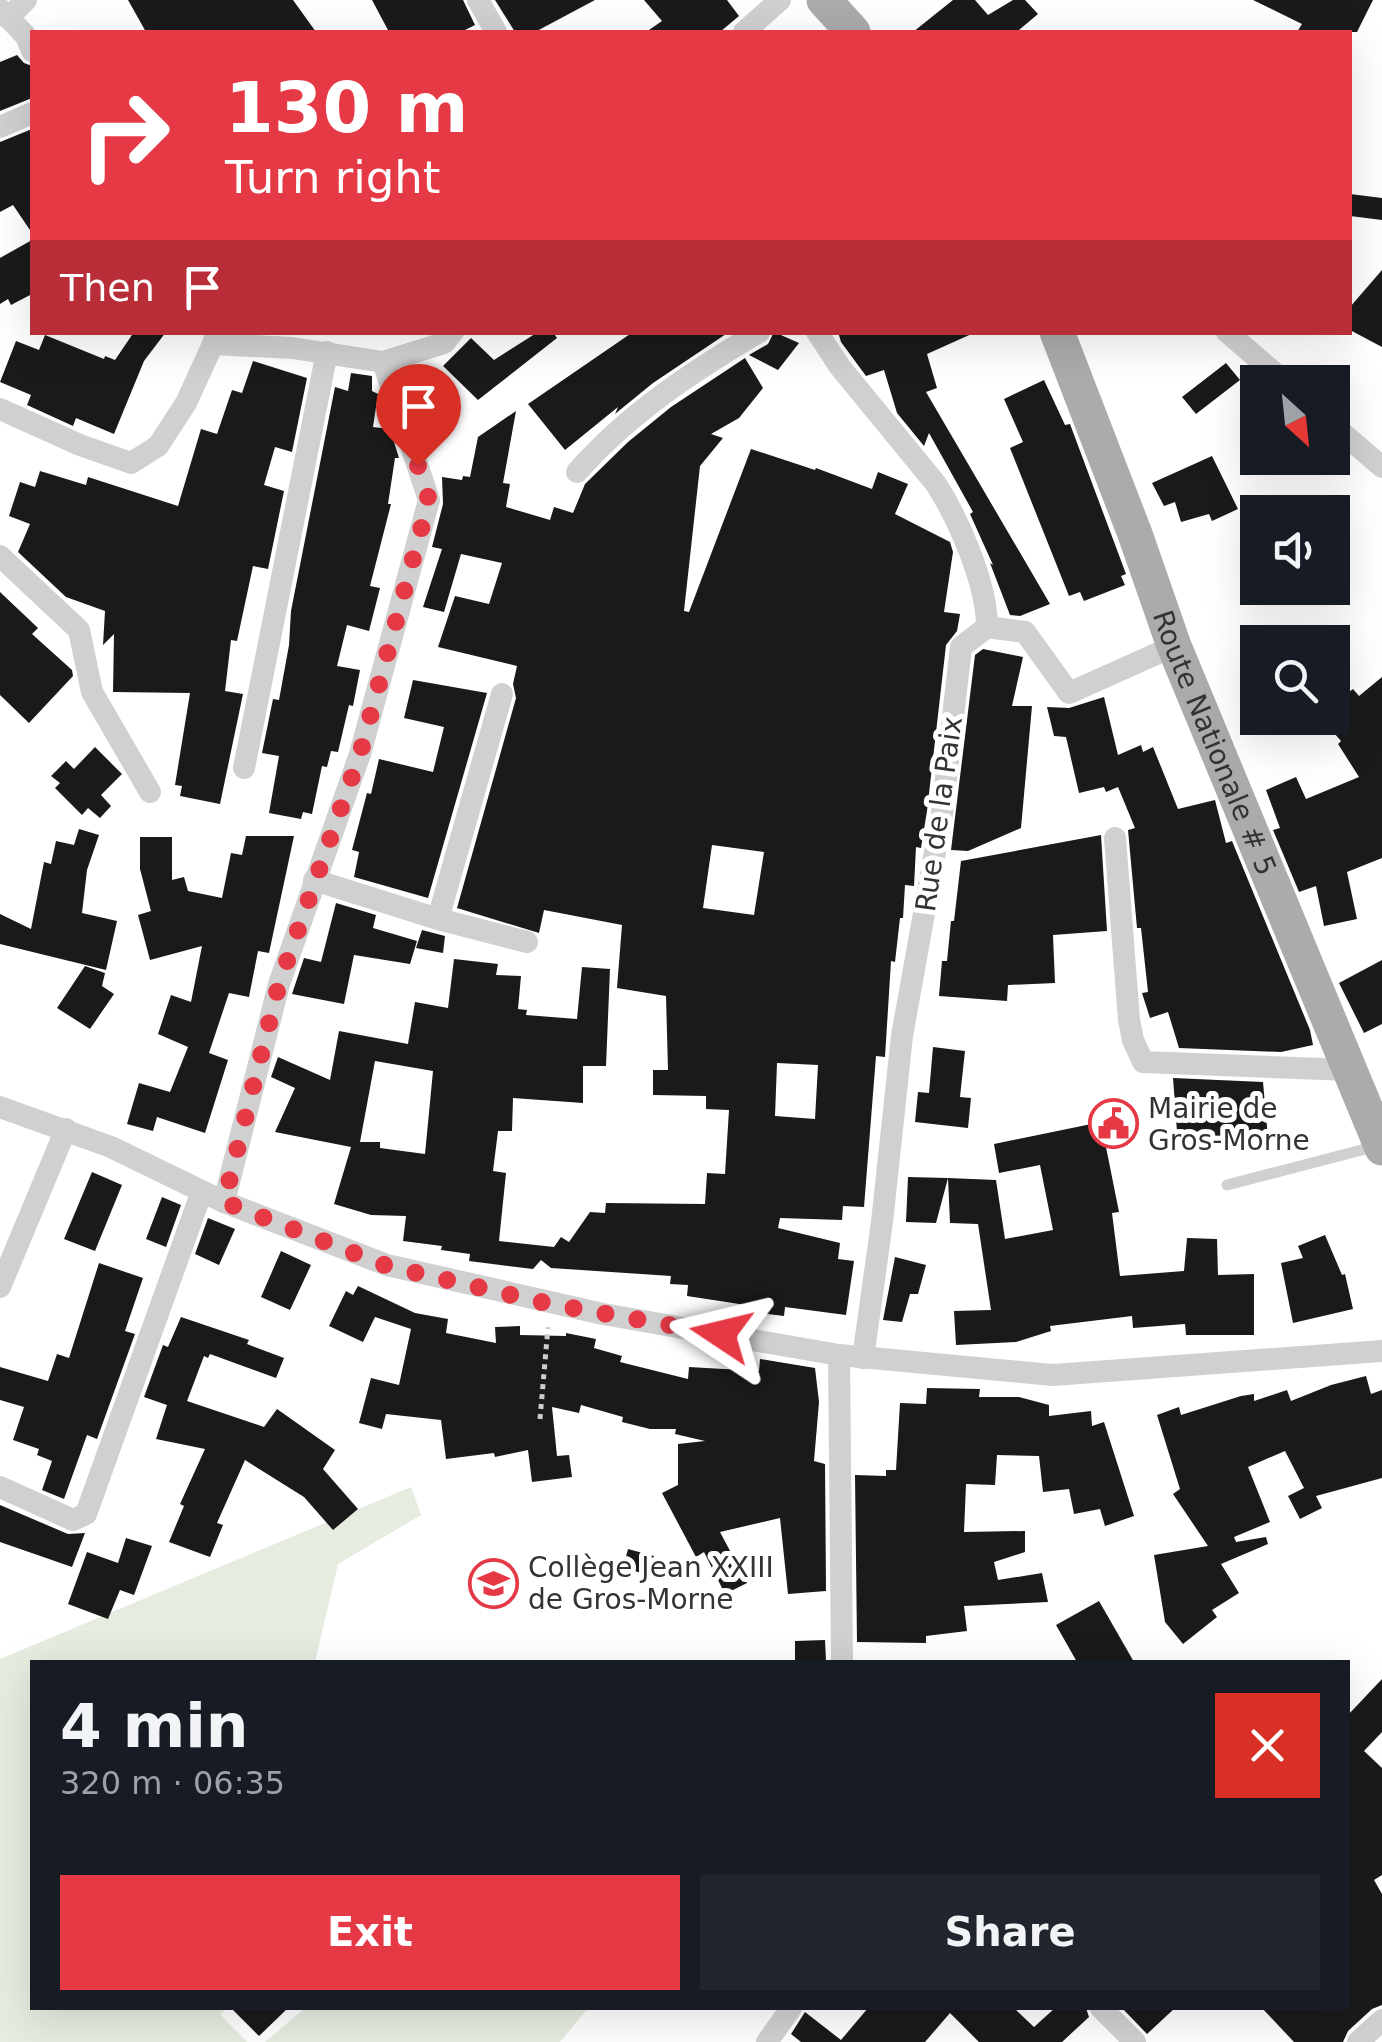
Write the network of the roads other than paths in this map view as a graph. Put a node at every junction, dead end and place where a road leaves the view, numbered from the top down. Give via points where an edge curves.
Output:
1 (26, 0) edge
2 (478, 0) edge
3 (780, 0) edge
4 (824, 0) edge
5 (4, 13) edge
6 (495, 30) edge
7 (746, 30) edge
8 (850, 30) edge
9 (30, 46) edge
10 (30, 114) edge
11 (0, 128) edge
12 (451, 335) edge
13 (754, 335) edge
14 (818, 335) edge
15 (1058, 335) edge
16 (1231, 335) edge
17 (215, 338) edge
18 (327, 352) junction
19 (383, 362) junction
20 (1266, 365) edge
21 (0, 409) edge
22 (1350, 439) edge
23 (1382, 466) edge
24 (577, 472) dead end
25 (0, 556) edge
26 (988, 627) junction
27 (1174, 646) junction
28 (502, 694) dead end
29 (244, 768) dead end
30 (150, 792) dead end
31 (1115, 838) dead end
32 (314, 880) junction
33 (438, 919) junction
34 (527, 942) dead end
35 (1350, 1070) junction
36 (0, 1106) edge
37 (66, 1129) junction
38 (1381, 1146) edge
39 (1227, 1185) dead end
40 (202, 1191) junction
41 (224, 1202) junction
42 (0, 1287) edge
43 (1382, 1351) edge
44 (851, 1356) junction
45 (0, 1487) edge
46 (842, 1660) edge
47 (790, 2010) edge
48 (1102, 2010) edge
49 (1382, 2020) edge
50 (767, 2042) edge
51 (1135, 2042) edge
52 (1358, 2042) edge

1 - 5 street
2 - 6 street
3 - 7 street
4 - 8 main road
5 - 9 street
10 - 11 street
12 - 19 street
13 - 24 street via 625,422
14 - 26 street via 950,504 987,605
15 - 27 main road, Route Nationale # 5
16 - 20 street
17 - 18 street
17 - 21 street via 158,446 131,463
18 - 19 street
18 - 29 street
19 - 32 street via 429,500 360,754
22 - 23 street
25 - 30 street via 79,630 92,692
26 - 27 street via 1026,632 1070,693
26 - 44 street, Rue de la Paix via 961,647 942,813 902,1036 882,1222
27 - 35 main road, Route Nationale # 5
28 - 33 street
31 - 35 street via 1129,1020 1143,1062
32 - 33 street
32 - 41 street via 279,984
33 - 34 street
35 - 38 main road, Route Nationale # 5
36 - 37 street
37 - 40 street
37 - 42 street
38 - 39 lane
40 - 41 street
40 - 45 street via 86,1514 74,1520
41 - 44 street via 387,1266 550,1304
43 - 44 street via 1053,1375
44 - 46 street, Rue de la Paix
47 - 50 street
48 - 51 street
49 - 52 street

